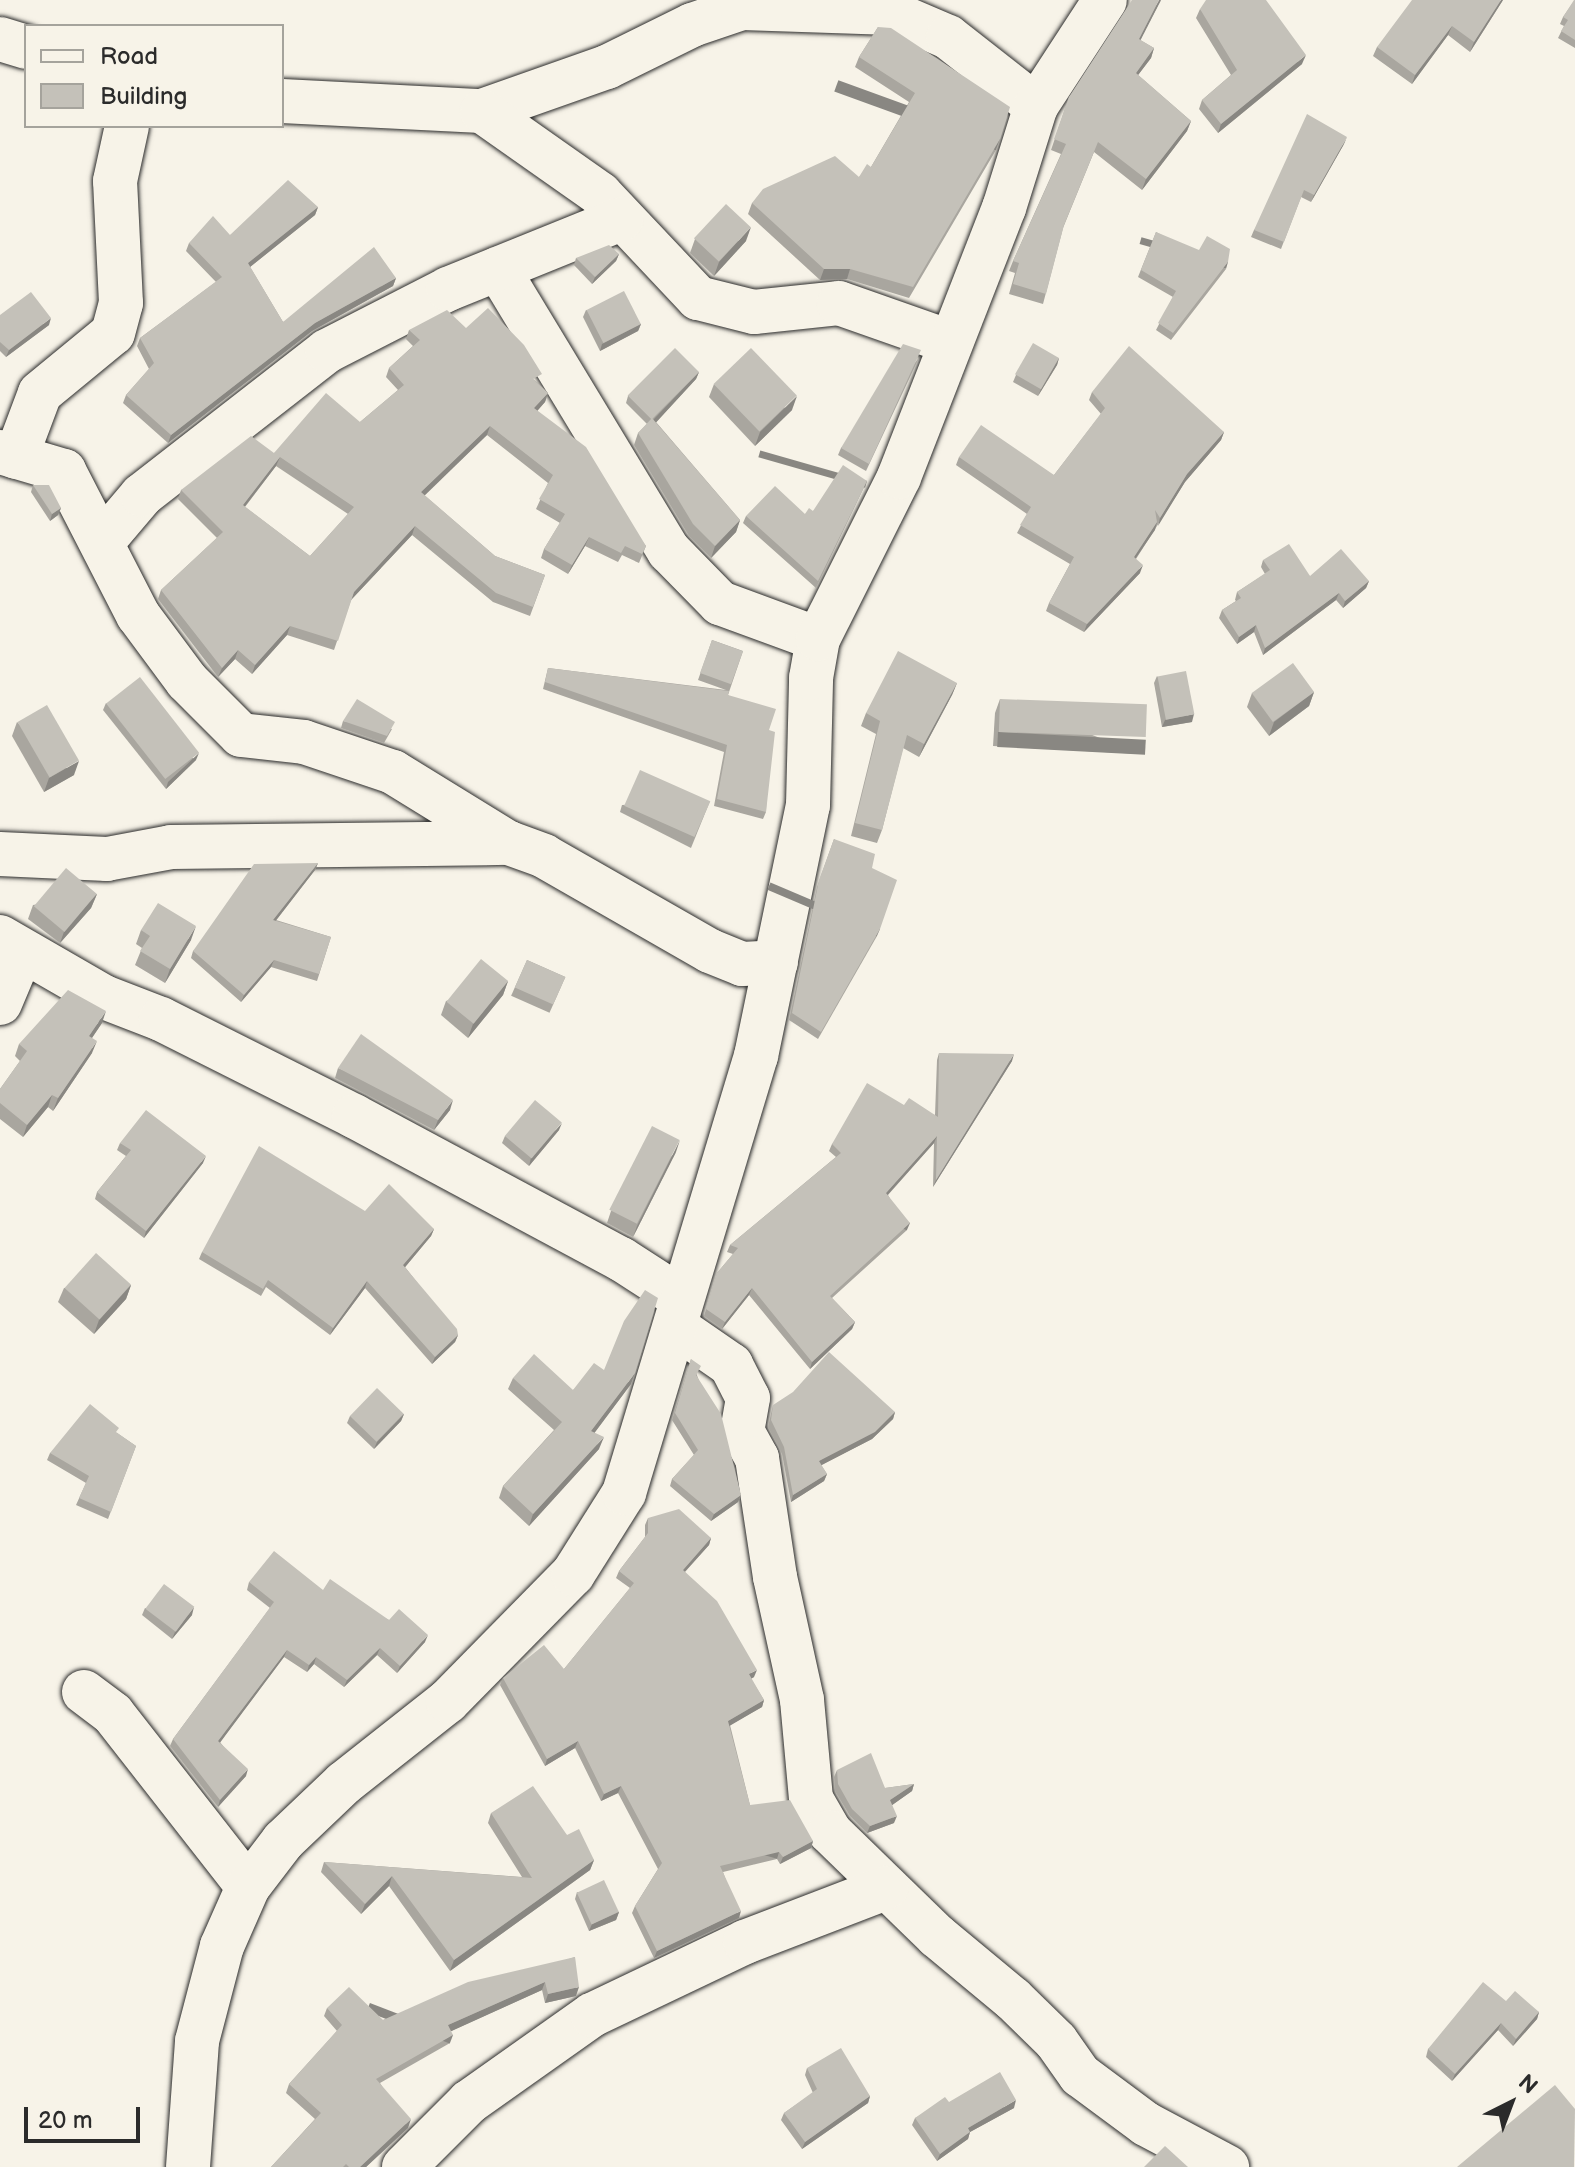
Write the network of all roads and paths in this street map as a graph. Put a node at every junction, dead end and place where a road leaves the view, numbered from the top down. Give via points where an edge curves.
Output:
1 (1105, 0) edge
2 (728, 4) edge
3 (0, 39) edge
4 (24, 46) edge
5 (284, 101) edge
6 (1036, 106) junction
7 (482, 111) junction
8 (127, 128) edge
9 (621, 219) junction
10 (498, 269) junction
11 (950, 342) junction
12 (8, 454) edge
13 (103, 541) junction
14 (818, 639) junction
15 (509, 843) junction
16 (0, 854) edge
17 (10, 945) edge
18 (776, 962) junction
19 (0, 1003) edge
20 (678, 1312) junction
21 (84, 1692) dead end
22 (248, 1887) junction
23 (886, 1888) junction
24 (188, 2167) edge
25 (404, 2167) edge
26 (1227, 2167) edge

1 - 6 street
2 - 6 street via 892,13 948,37
2 - 7 street via 607,67
3 - 4 street
5 - 7 street
6 - 11 street via 1004,208
7 - 9 street via 600,194
8 - 12 street via 115,181 121,303 113,333 40,393
9 - 10 street
9 - 11 street via 698,298 754,312 839,303
10 - 13 street via 327,351 142,495
10 - 14 street via 669,551 720,603
11 - 14 street via 899,477
12 - 13 street via 64,471
13 - 15 street via 138,615 187,681 241,735 304,742 393,772
14 - 18 street via 811,678 808,805
15 - 16 street via 171,847 107,859
15 - 18 street via 544,856 710,951 742,964
17 - 19 street
17 - 20 street via 354,1116 621,1259
18 - 20 street via 726,1165
20 - 22 street via 624,1493 573,1574 448,1701 344,1783 283,1841
20 - 23 street via 731,1365 748,1398 742,1431 757,1458 802,1700 811,1799 830,1832
21 - 22 street via 113,1714
22 - 24 street via 222,1946 197,2041
23 - 25 street via 745,1942 592,2015 469,2102
23 - 26 street via 1013,1999 1056,2041 1080,2075 1146,2124

